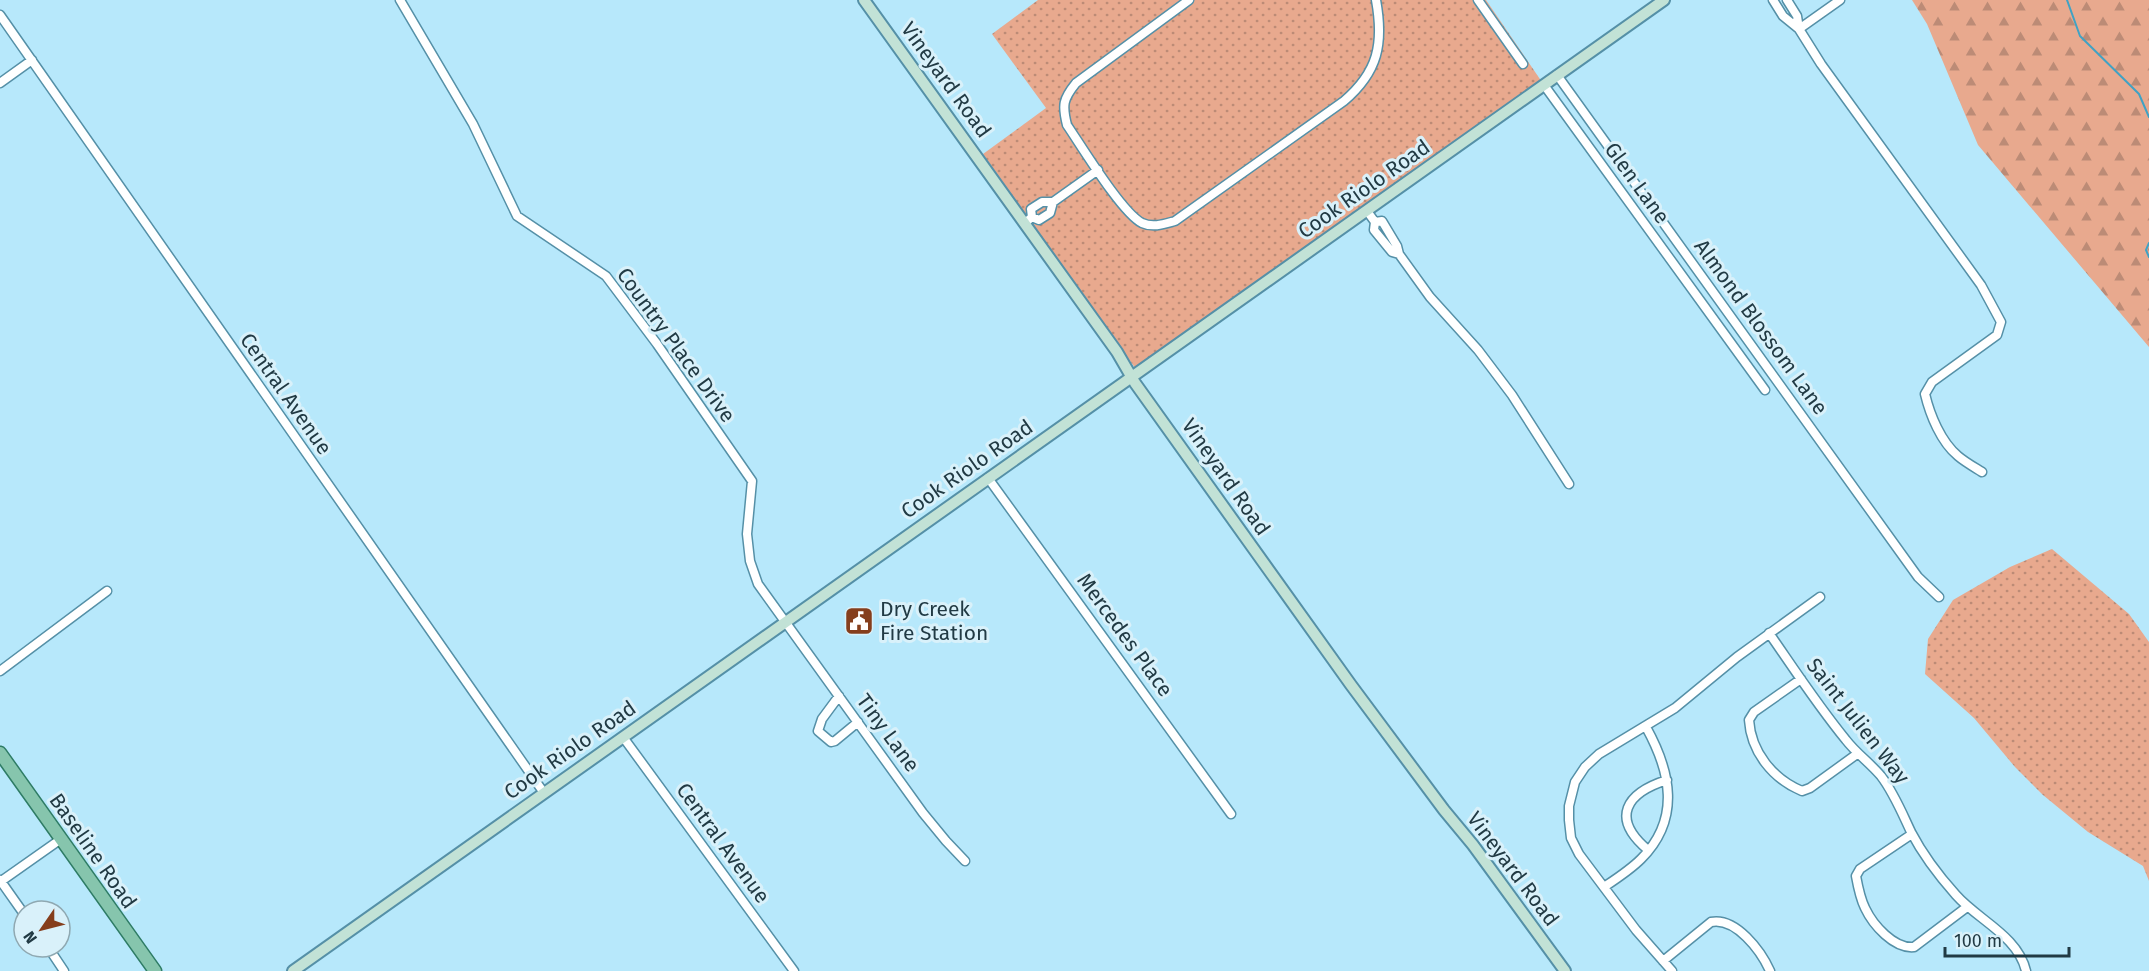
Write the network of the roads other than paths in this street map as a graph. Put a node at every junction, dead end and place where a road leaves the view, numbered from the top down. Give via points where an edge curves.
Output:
1 (400, 0) edge
2 (864, 0) edge
3 (1189, 0) edge
4 (1376, 0) edge
5 (1478, 0) edge
6 (1664, 0) edge
7 (1773, 0) edge
8 (1787, 0) edge
9 (1840, 0) edge
10 (0, 15) edge
11 (1798, 29) junction
12 (32, 60) junction
13 (1523, 64) dead end
14 (1557, 75) junction
15 (0, 83) edge
16 (1544, 85) junction
17 (1098, 170) junction
18 (1053, 202) junction
19 (1367, 211) junction
20 (1028, 220) junction
21 (1132, 376) junction
22 (1765, 390) dead end
23 (1982, 472) dead end
24 (988, 478) junction
25 (1569, 484) dead end
26 (107, 591) dead end
27 (1820, 597) dead end
28 (1939, 597) dead end
29 (786, 622) junction
30 (1769, 633) junction
31 (0, 671) edge
32 (1801, 679) junction
33 (839, 696) junction
34 (858, 722) junction
35 (1646, 727) junction
36 (623, 737) junction
37 (0, 753) edge
38 (1857, 754) junction
39 (1667, 780) junction
40 (544, 793) junction
41 (1232, 814) dead end
42 (1912, 834) junction
43 (61, 839) junction
44 (1648, 850) junction
45 (965, 861) dead end
46 (0, 881) edge
47 (1604, 887) junction
48 (13, 899) edge
49 (1967, 907) junction
50 (1663, 961) junction
51 (155, 971) edge
52 (293, 971) edge
53 (794, 971) edge
54 (1565, 971) edge
55 (1672, 971) edge
56 (1770, 971) edge
57 (2026, 971) edge

1 - 29 street, Country Place Drive via 473,124 517,216 606,276 752,481 747,534 750,561 758,584
2 - 20 street, Vineyard Road
3 - 17 street via 1066,94 1063,110 1067,125
4 - 17 street via 1380,41 1374,66 1361,87 1175,221 1144,224 1128,212
5 - 13 street
6 - 14 street, Cook Riolo Road
7 - 11 street
8 - 11 street via 1797,16
9 - 11 street
10 - 12 street, Central Avenue
11 - 23 street via 1981,285 2001,322 1997,334 1932,381 1925,394 1941,434 1956,455
12 - 15 street
12 - 40 street, Central Avenue
14 - 16 street, Cook Riolo Road
14 - 28 street, Almond Blossom Lane via 1918,577
16 - 19 street, Cook Riolo Road
16 - 22 street, Glen Lane
17 - 18 street
18 - 20 street via 1042,202 1031,209
18 - 20 street via 1050,213 1040,220
19 - 21 street, Cook Riolo Road
19 - 25 street via 1375,222 1374,230 1387,238 1392,252 1399,254 1512,395
20 - 21 street, Vineyard Road
21 - 24 street, Cook Riolo Road
21 - 54 street, Vineyard Road via 1351,685
24 - 29 street, Cook Riolo Road
24 - 41 street, Mercedes Place
26 - 31 street
27 - 30 street
29 - 33 street, Tiny Lane
29 - 36 street, Cook Riolo Road
30 - 32 street, Saint Julien Way
30 - 35 street
32 - 38 street, Saint Julien Way
32 - 38 street via 1754,712 1749,720 1754,744 1770,769 1802,791
33 - 34 street, Tiny Lane
33 - 34 street via 822,718 819,731 831,742
34 - 45 street, Tiny Lane via 923,813
35 - 39 street via 1660,754
35 - 47 street via 1599,754 1585,767 1571,793 1571,838
36 - 40 street, Cook Riolo Road
36 - 53 street, Central Avenue
37 - 43 main road, Baseline Road
38 - 42 street, Saint Julien Way via 1881,776
39 - 44 street via 1665,818
39 - 44 street via 1634,797 1626,816 1633,835
40 - 52 street, Cook Riolo Road
42 - 49 street, Saint Julien Way via 1937,873
42 - 49 street via 1860,869 1856,876 1864,907 1873,920 1884,933 1907,948 1914,947
43 - 46 street
43 - 51 main road, Baseline Road
44 - 47 street
46 - 48 street
47 - 50 street
49 - 57 street, Saint Julien Way via 2011,942
50 - 55 street
50 - 56 street via 1711,922 1719,921 1747,937

